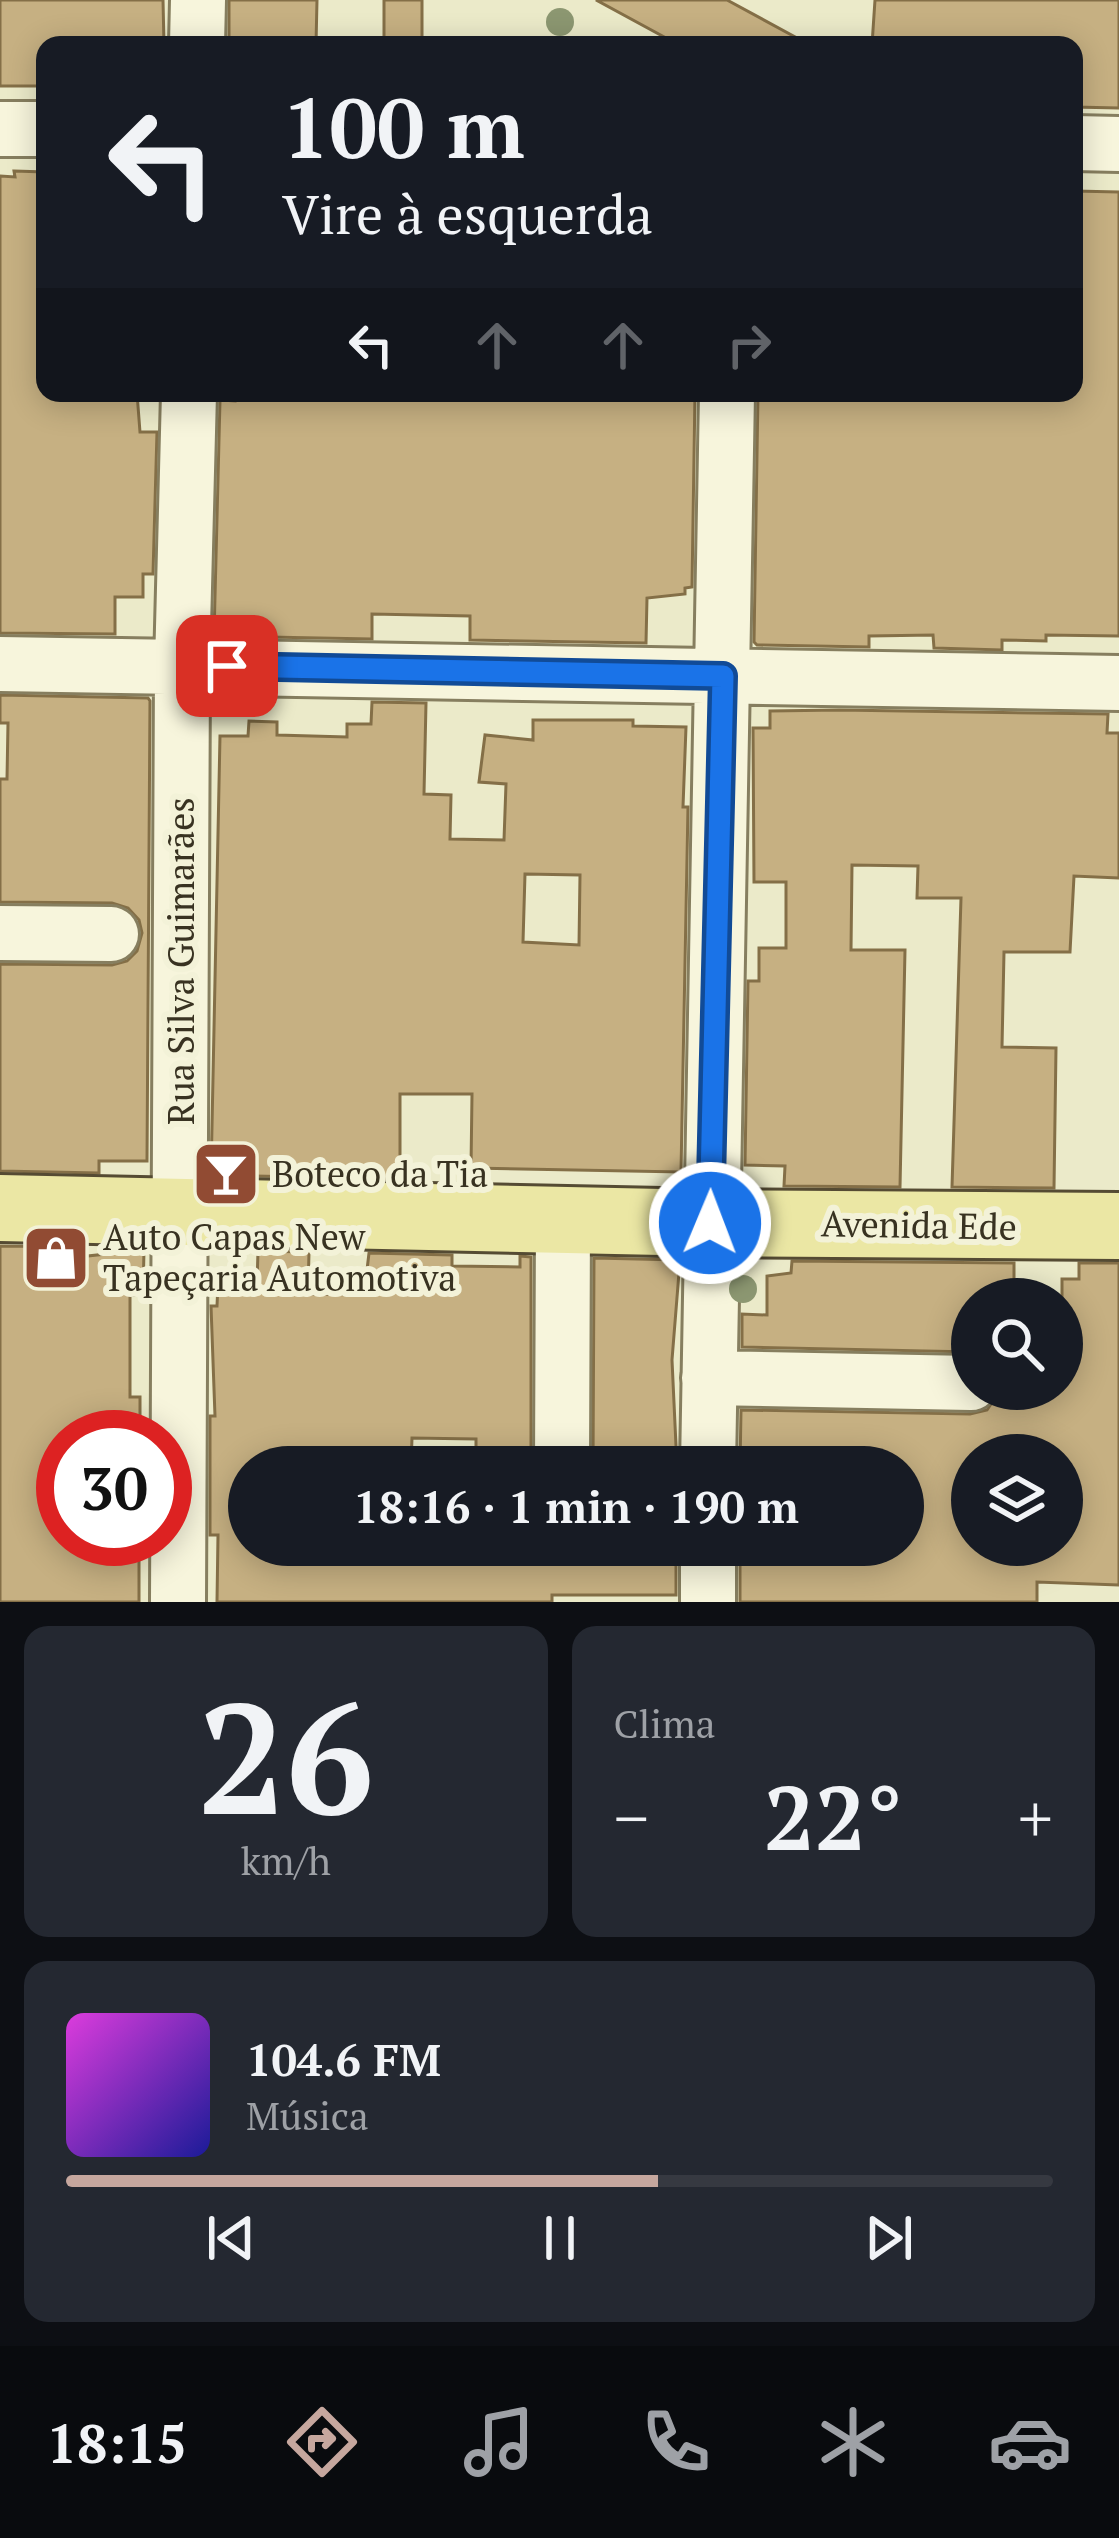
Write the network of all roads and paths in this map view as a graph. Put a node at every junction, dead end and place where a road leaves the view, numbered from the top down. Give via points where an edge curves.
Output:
1 (198, 0) edge
2 (197, 36) edge
3 (0, 128) edge
4 (36, 129) edge
5 (1083, 143) edge
6 (1119, 143) edge
7 (189, 402) edge
8 (727, 402) edge
9 (0, 664) edge
10 (182, 666) junction
11 (723, 676) junction
12 (1119, 683) edge
13 (0, 933) edge
14 (111, 934) dead end
15 (0, 1208) edge
16 (180, 1210) junction
17 (563, 1220) junction
18 (710, 1223) junction
19 (1119, 1226) edge
20 (709, 1378) junction
21 (951, 1383) edge
22 (562, 1446) edge
23 (709, 1446) edge
24 (708, 1566) edge
25 (178, 1602) edge
26 (708, 1602) edge

1 - 2 street
3 - 4 street
5 - 6 street
7 - 10 street, Rua Silva Guimarães
8 - 11 street
9 - 10 street
10 - 11 street
10 - 16 street, Rua Silva Guimarães
11 - 12 street
11 - 18 street
13 - 14 street
15 - 16 main road, Avenida Ede
16 - 17 main road, Avenida Ede
16 - 25 street, Rua Silva Guimarães
17 - 18 main road, Avenida Ede
17 - 22 street
18 - 19 main road, Avenida Ede
18 - 20 street
20 - 21 street
20 - 23 street
24 - 26 street

